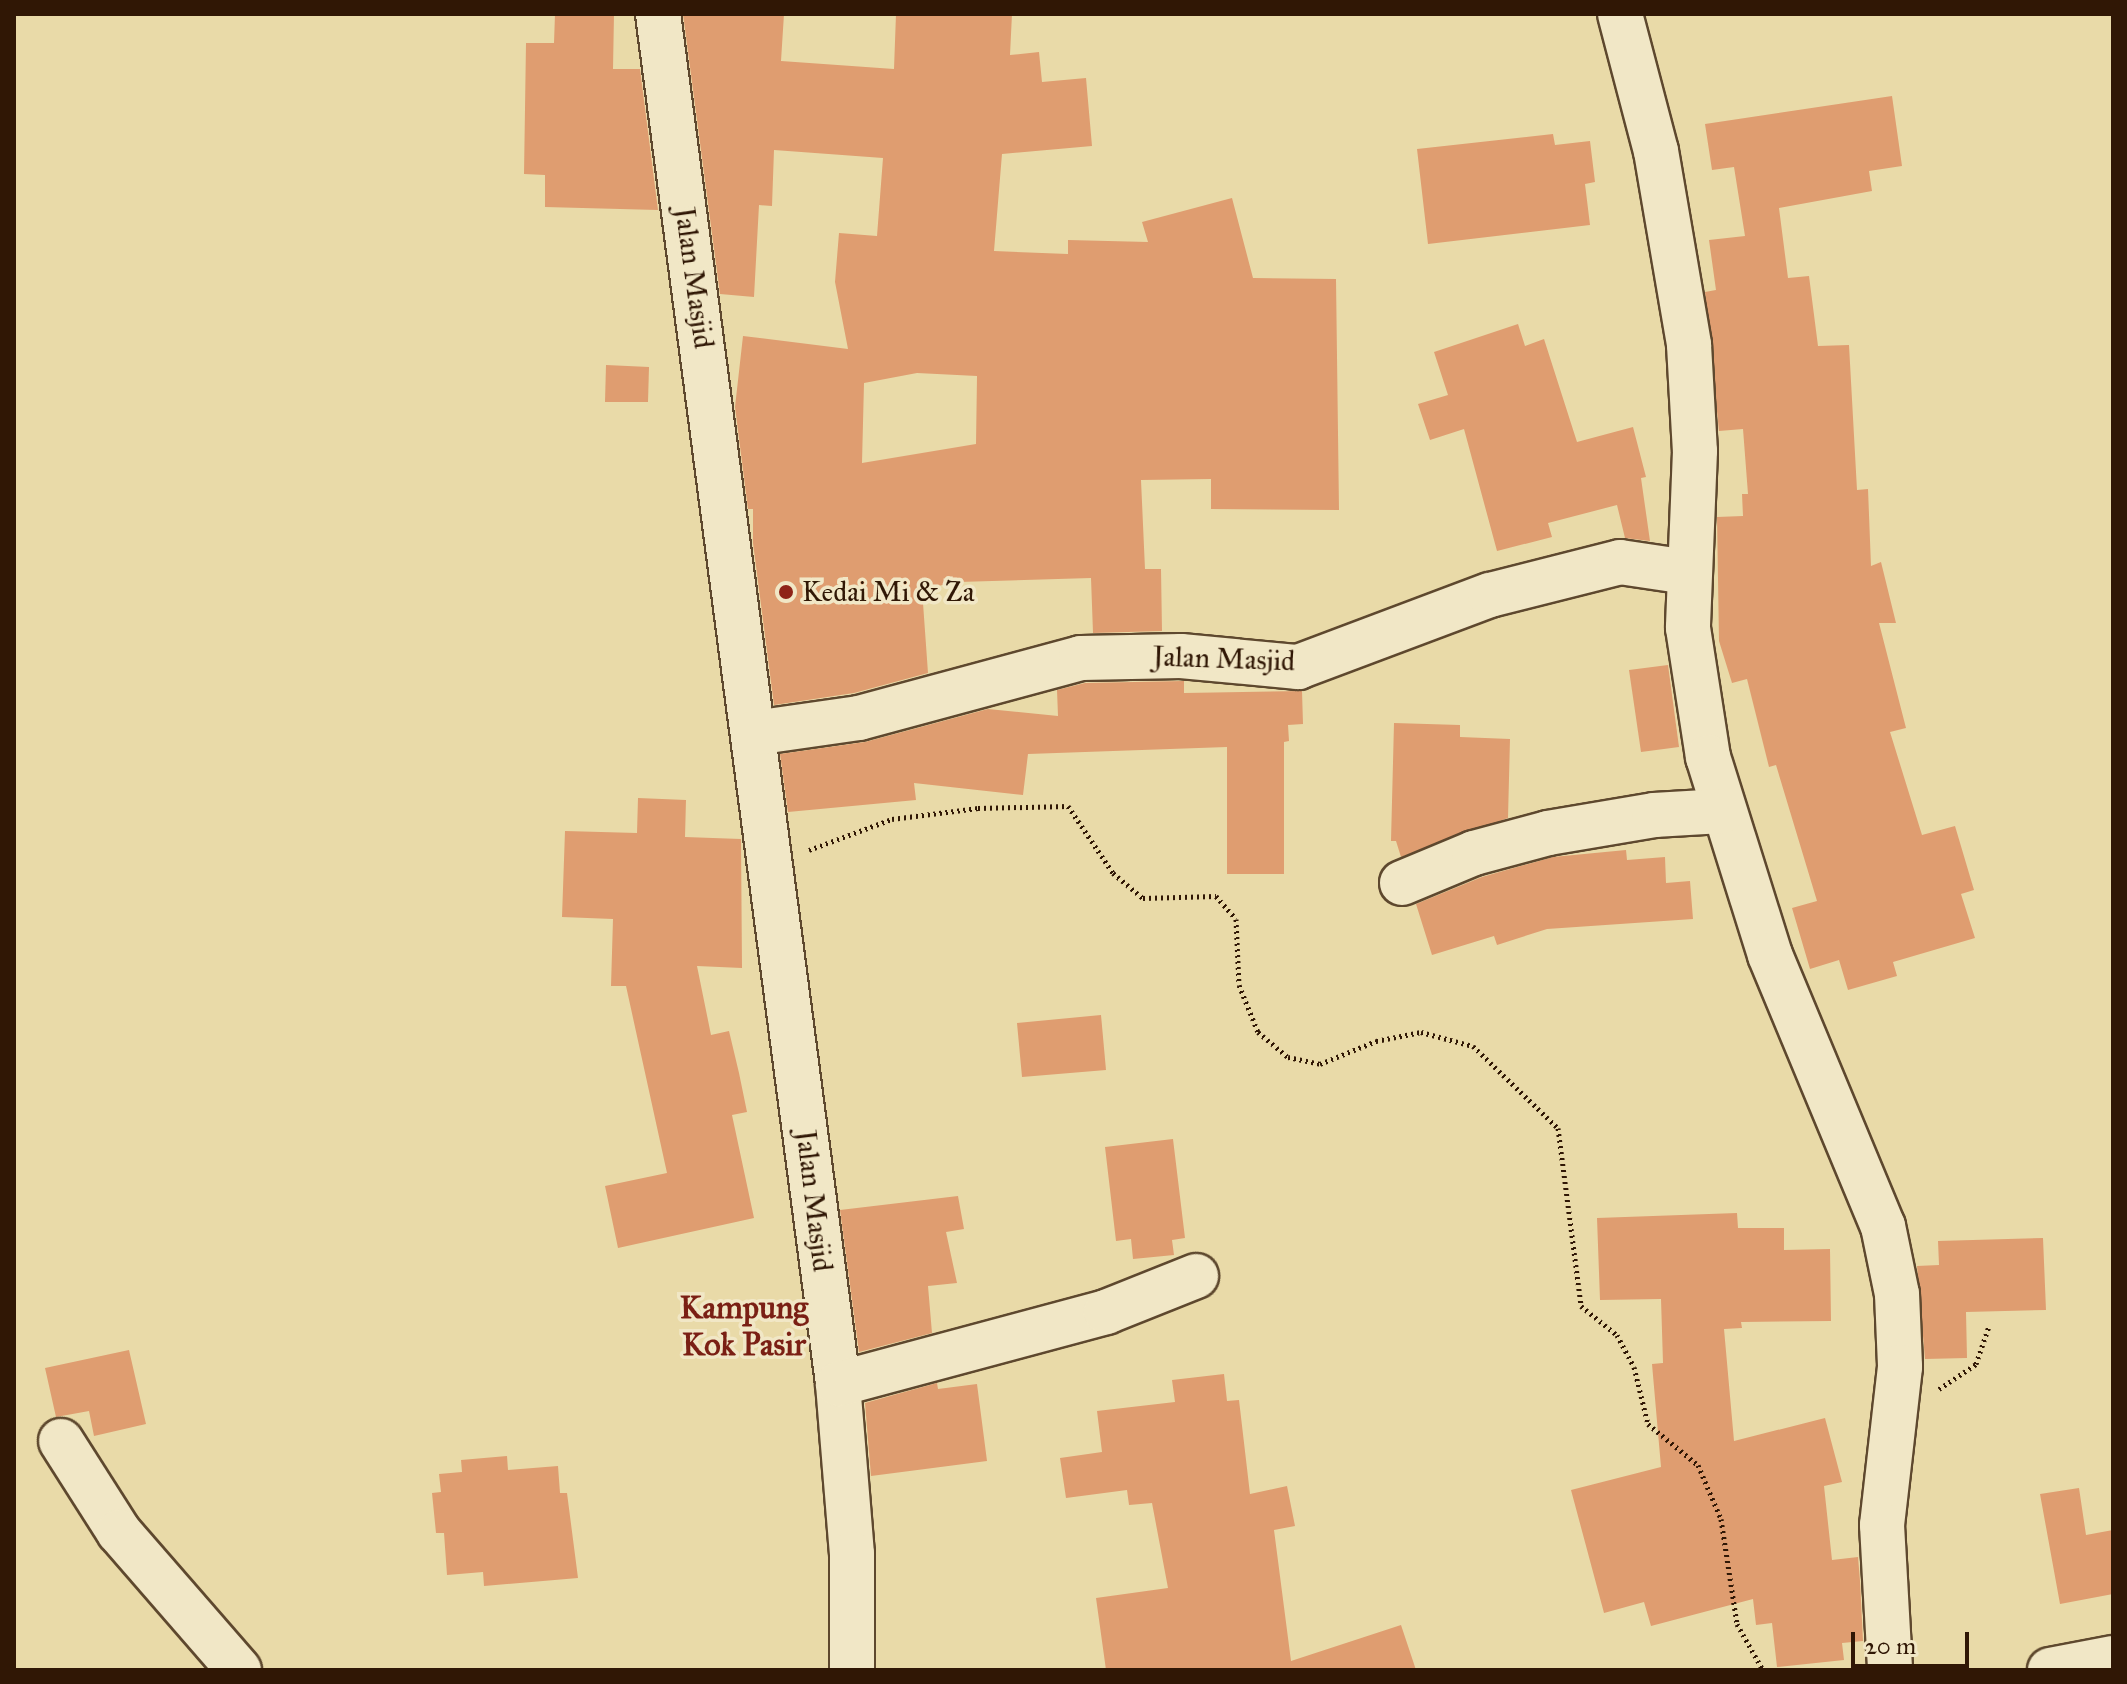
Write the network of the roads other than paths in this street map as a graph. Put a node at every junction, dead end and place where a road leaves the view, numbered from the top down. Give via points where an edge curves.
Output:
1 (658, 14) edge
2 (1620, 14) edge
3 (1687, 572) junction
4 (754, 733) junction
5 (1722, 811) junction
6 (1402, 883) dead end
7 (1196, 1276) dead end
8 (838, 1384) junction
9 (61, 1441) dead end
10 (2113, 1658) edge
11 (239, 1670) edge
12 (852, 1670) edge
13 (1890, 1670) edge
14 (2050, 1670) edge

1 - 4 street, Jalan Masjid
2 - 3 street via 1656,151 1689,345 1695,451
3 - 4 street, Jalan Masjid via 1620,562 1490,595 1298,667 1181,656 1081,658 859,718
3 - 5 street via 1695,693
4 - 8 street, Jalan Masjid
5 - 6 street via 1654,815 1548,833 1474,853
5 - 13 street via 1770,955 1883,1226 1897,1294 1900,1367 1882,1525
7 - 8 street via 1106,1312
8 - 12 street, Jalan Masjid via 852,1554
9 - 11 street via 119,1532
10 - 14 street

